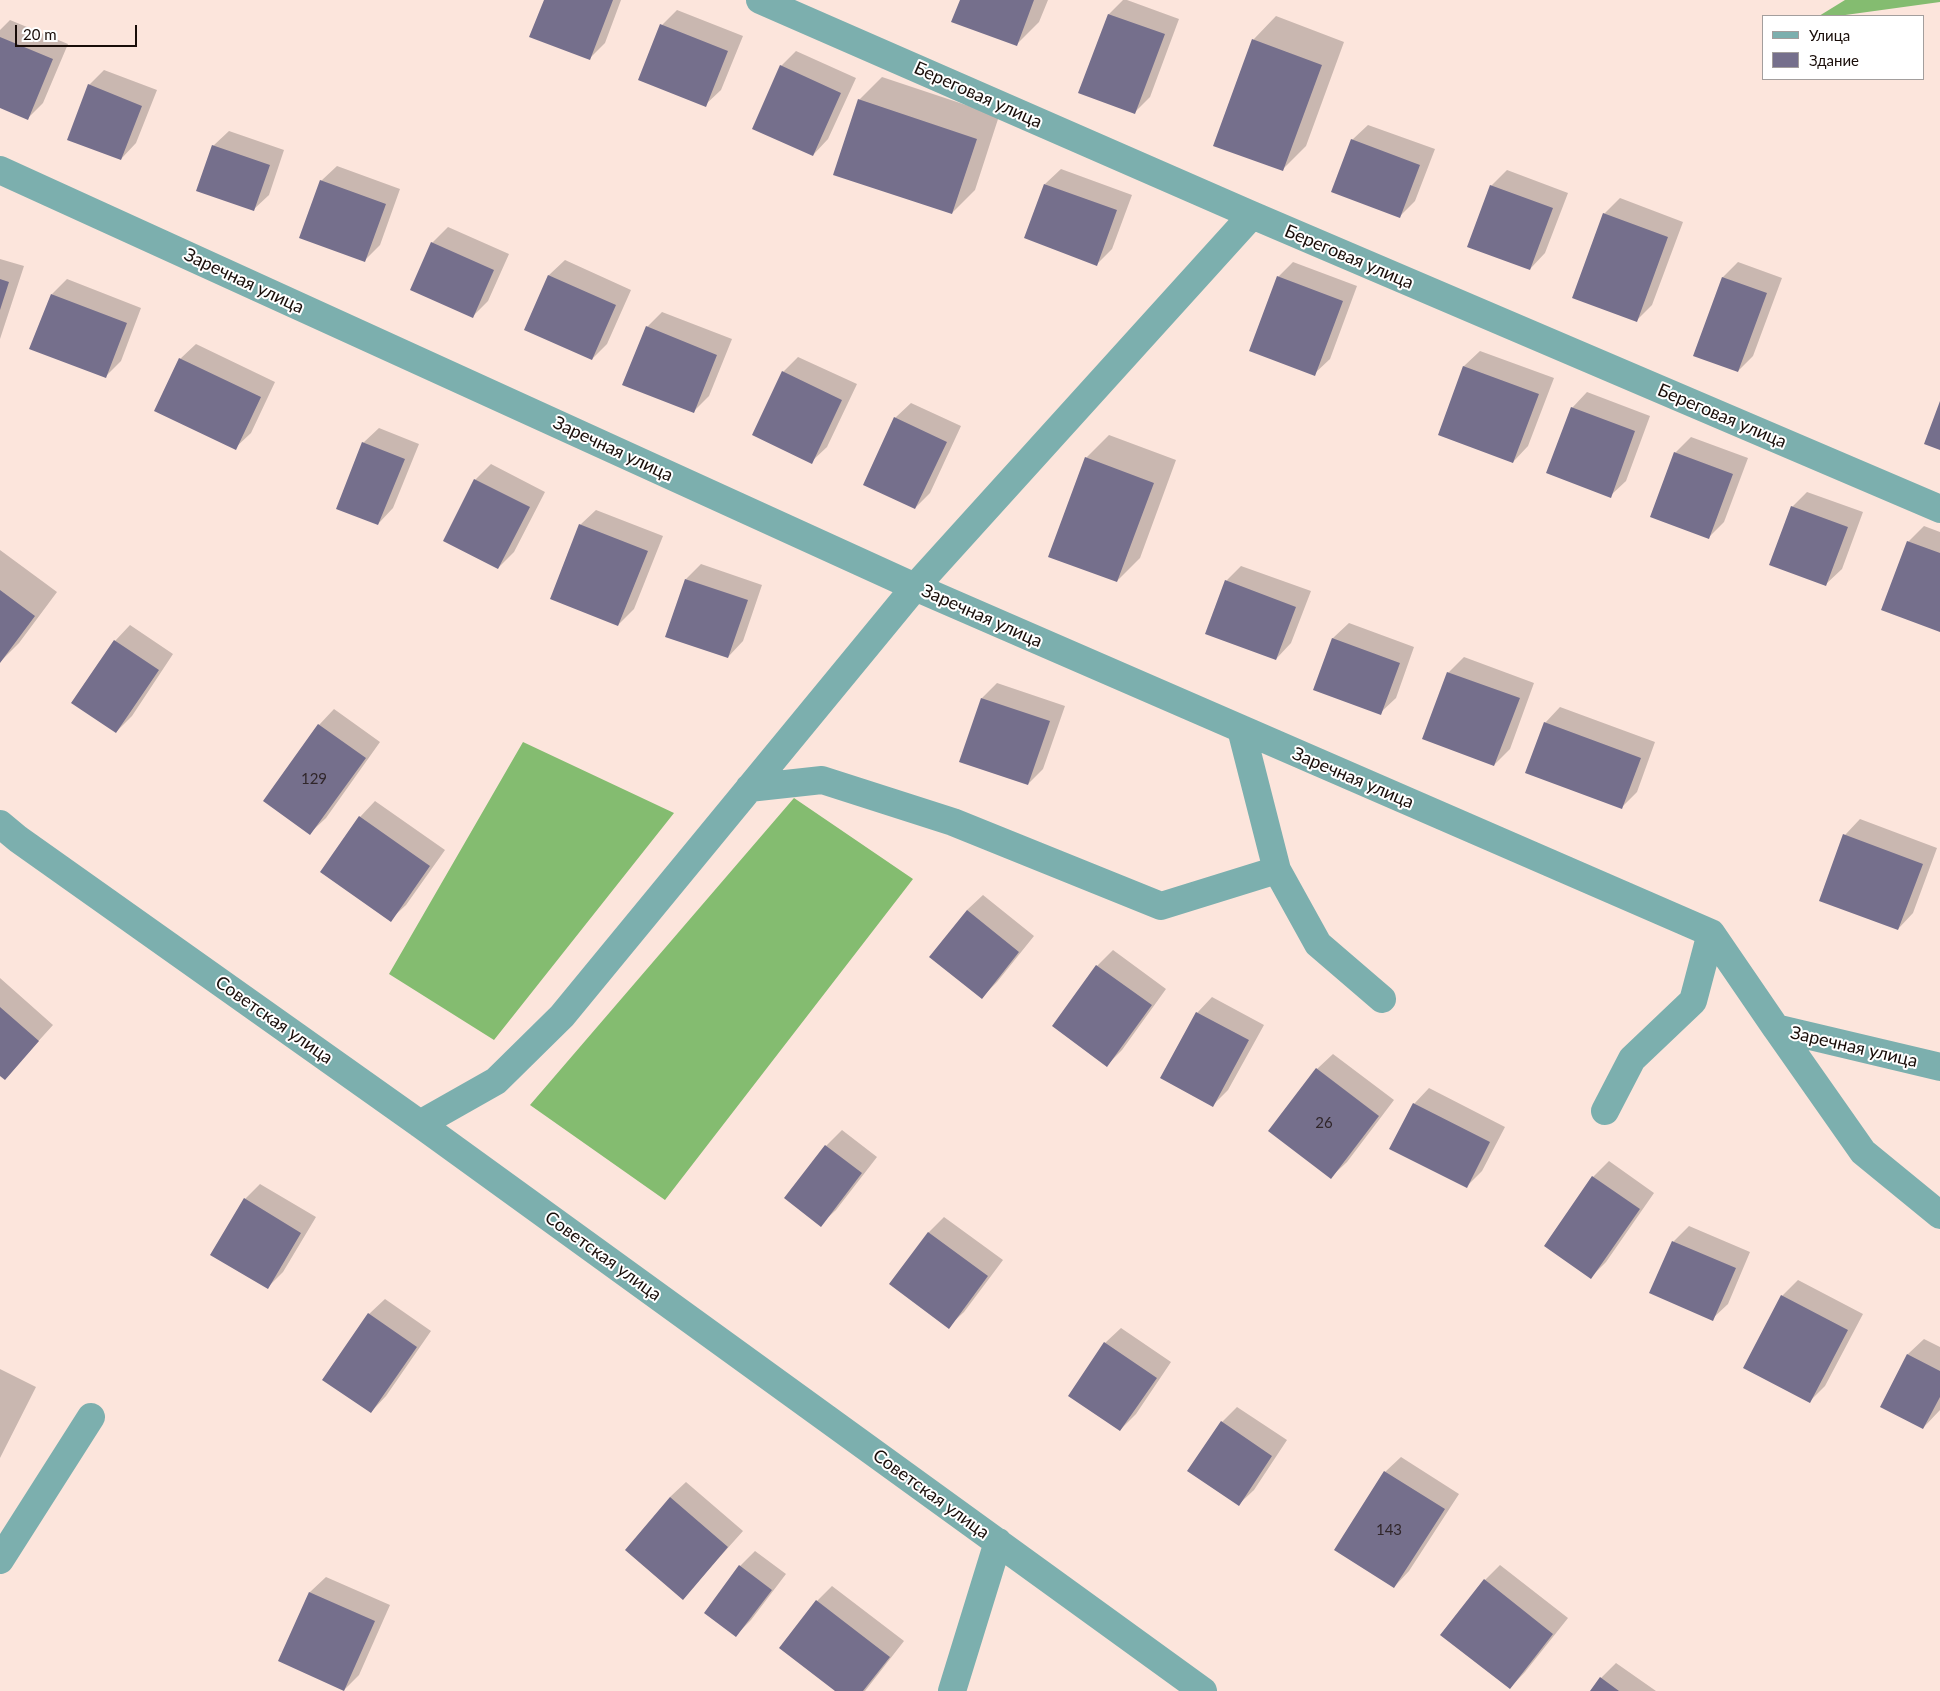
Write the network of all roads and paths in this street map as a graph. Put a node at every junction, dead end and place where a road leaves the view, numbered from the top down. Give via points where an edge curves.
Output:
1 (760, 0) edge
2 (0, 170) edge
3 (1252, 215) junction
4 (1940, 509) edge
5 (915, 587) junction
6 (1242, 729) junction
7 (750, 788) junction
8 (0, 824) edge
9 (1277, 870) junction
10 (1711, 933) junction
11 (1382, 999) dead end
12 (1776, 1028) junction
13 (1940, 1067) edge
14 (1605, 1111) dead end
15 (420, 1124) junction
16 (1940, 1215) edge
17 (91, 1416) dead end
18 (998, 1542) junction
19 (0, 1560) edge
20 (952, 1691) edge
21 (1203, 1691) edge

1 - 3 street, Береговая улица
2 - 5 street, Заречная улица
3 - 4 street, Береговая улица
3 - 5 street
5 - 6 street, Заречная улица
5 - 7 street
6 - 9 street
6 - 10 street, Заречная улица
7 - 9 street via 822,780 953,822 1161,906
7 - 15 street via 562,1016 496,1081
8 - 15 street, Советская улица
9 - 11 street via 1318,944
10 - 12 street, Заречная улица
10 - 14 street via 1693,1000 1632,1059
12 - 13 street, Заречная улица
12 - 16 street via 1863,1152
15 - 18 street, Советская улица
17 - 19 street
18 - 20 street
18 - 21 street, Советская улица

